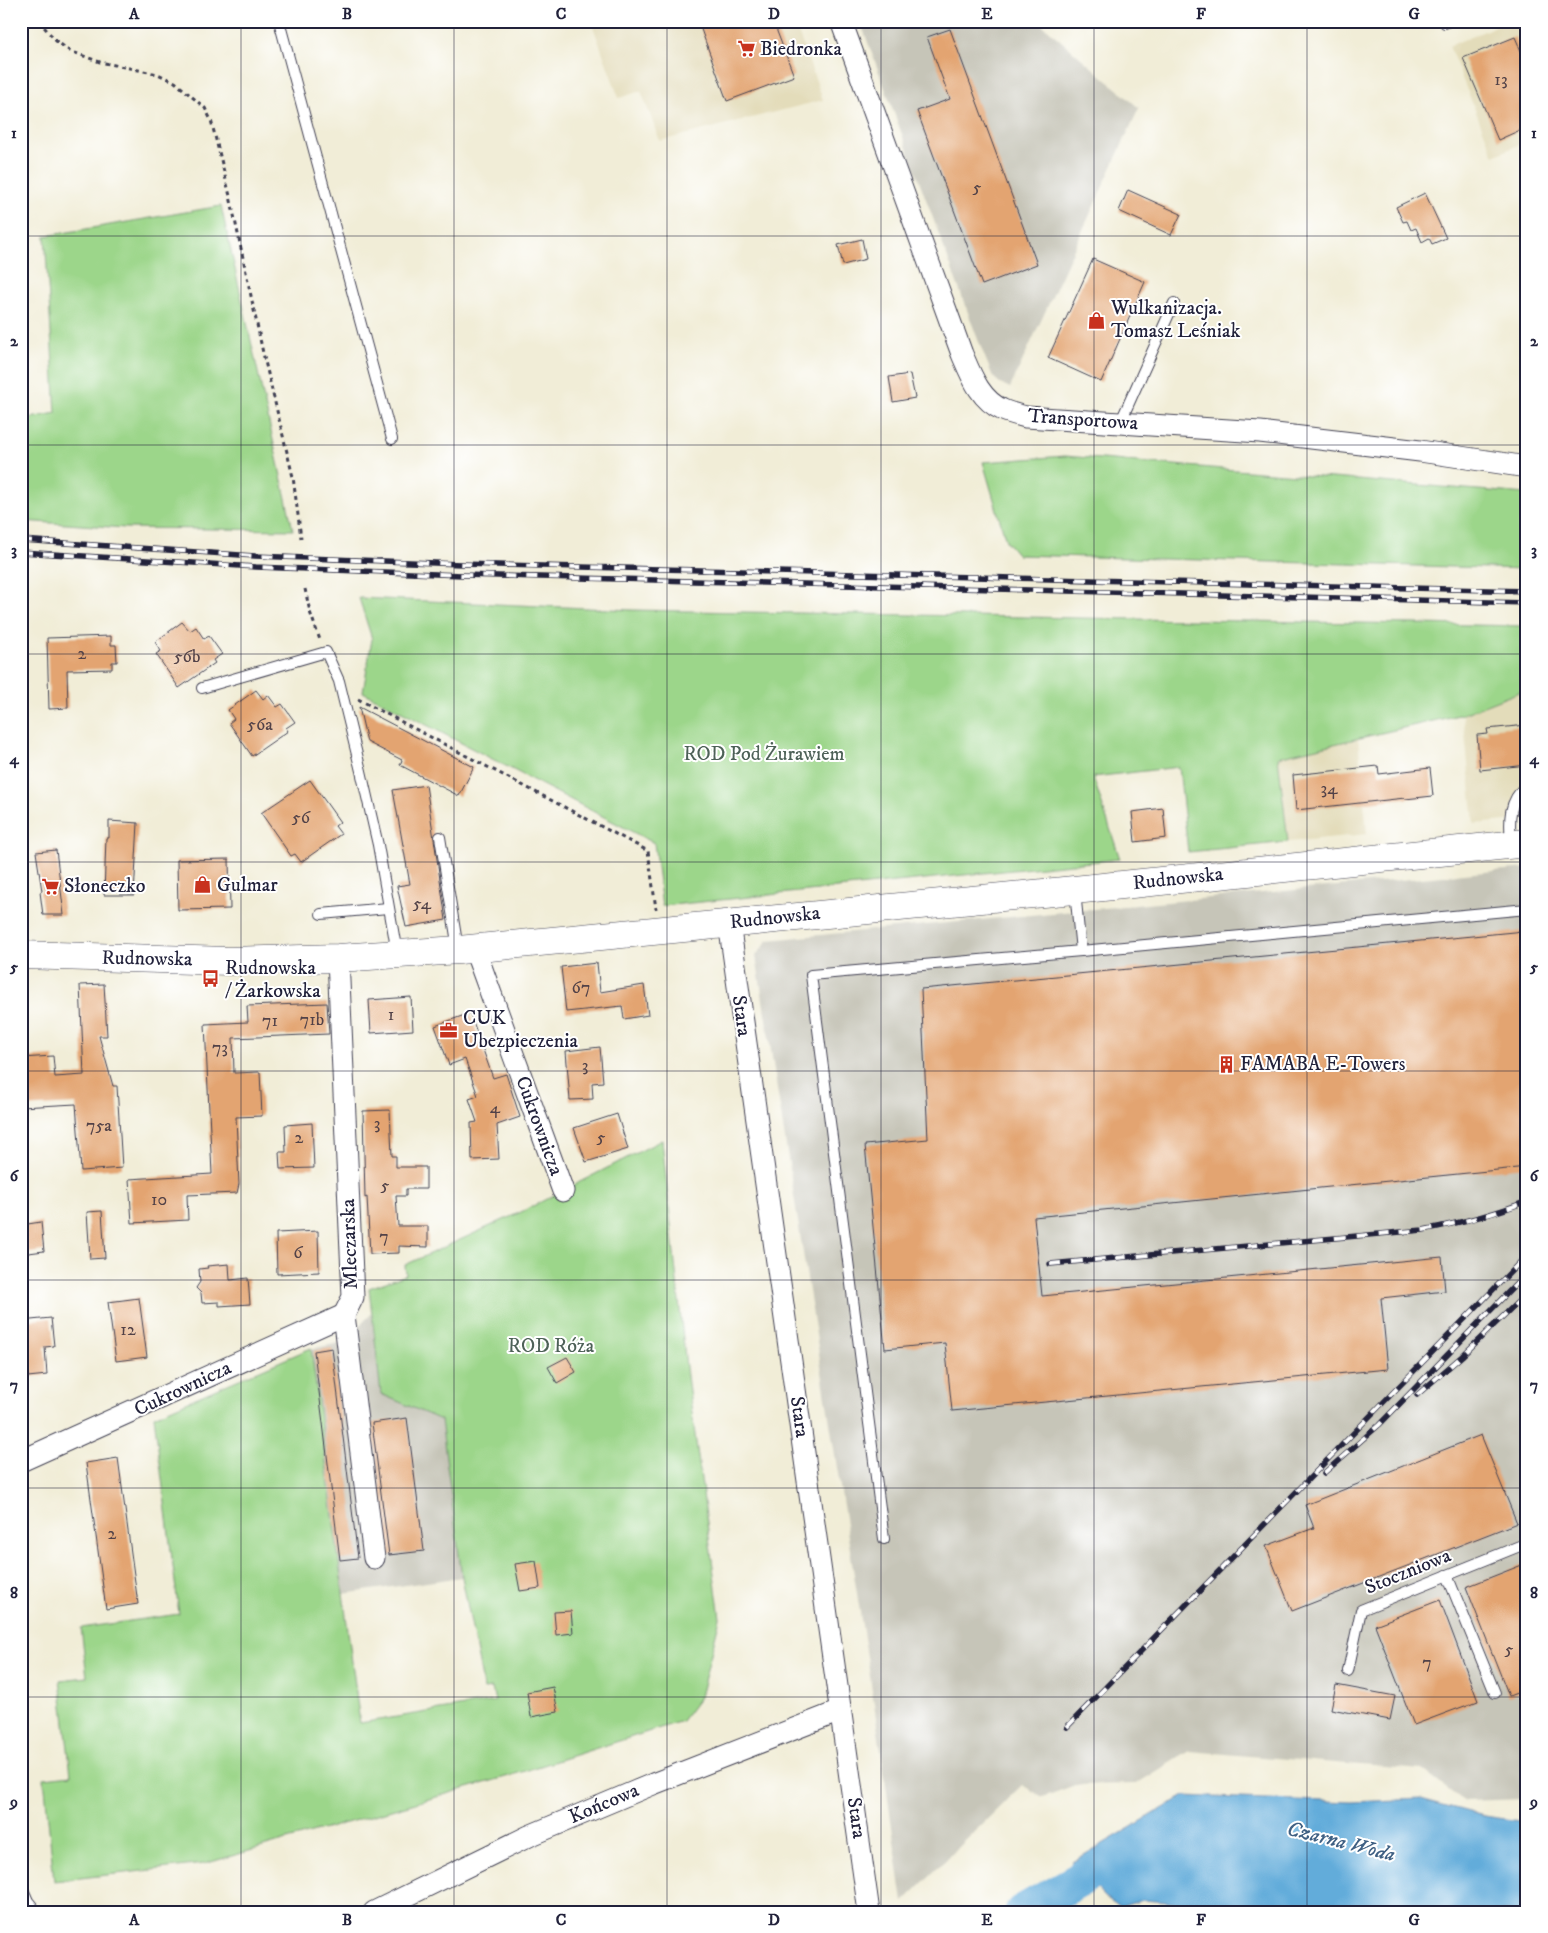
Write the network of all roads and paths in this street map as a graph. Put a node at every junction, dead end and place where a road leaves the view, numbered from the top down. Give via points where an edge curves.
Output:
1 (39, 21) edge
2 (279, 21) edge
3 (841, 21) edge
4 (1174, 303) dead end
5 (1120, 423) junction
6 (392, 439) dead end
7 (1527, 467) edge
8 (301, 538) dead end
9 (305, 589) dead end
10 (326, 652) junction
11 (202, 688) dead end
12 (342, 689) junction
13 (1527, 785) edge
14 (440, 837) dead end
15 (1519, 844) edge
16 (1074, 890) junction
17 (388, 908) junction
18 (1527, 909) edge
19 (321, 914) dead end
20 (729, 923) junction
21 (659, 930) junction
22 (468, 948) junction
23 (1081, 950) junction
24 (397, 954) junction
25 (21, 955) edge
26 (338, 958) junction
27 (563, 1191) dead end
28 (344, 1315) junction
29 (21, 1461) edge
30 (884, 1539) dead end
31 (1527, 1543) edge
32 (374, 1558) dead end
33 (1447, 1575) junction
34 (1348, 1671) dead end
35 (1495, 1693) dead end
36 (840, 1711) junction
37 (21, 1885) edge
38 (37, 1912) edge
39 (374, 1912) edge
40 (869, 1912) edge

1 - 8 path via 56,41 70,51 100,62 158,74 175,82 205,108 211,120 232,205 293,477
2 - 6 lane
3 - 5 street, Transportowa via 974,381 986,398 1002,410 1026,417
4 - 5 lane
5 - 7 street, Transportowa via 1260,432
9 - 10 path via 317,634
10 - 11 lane
10 - 12 lane
12 - 17 lane via 378,845
12 - 21 path via 648,851
13 - 15 lane via 1520,791 1509,816
14 - 22 lane
15 - 16 main road, Rudnowska
16 - 20 main road, Rudnowska
16 - 23 lane
17 - 19 lane
17 - 24 lane
18 - 23 lane
20 - 21 main road, Rudnowska
20 - 36 street, Stara
21 - 22 main road, Rudnowska
22 - 24 main road, Rudnowska
22 - 27 street, Cukrownicza via 479,961
23 - 30 lane via 811,975
24 - 26 main road, Rudnowska
25 - 26 main road, Rudnowska via 229,961
26 - 28 street, Mleczarska via 353,1297
28 - 29 street, Cukrownicza
28 - 32 street, Mleczarska
31 - 33 lane, Stoczniowa
33 - 34 lane, Stoczniowa via 1361,1610
33 - 35 lane
36 - 39 street, Końcowa via 529,1836
36 - 40 street, Stara
37 - 38 lane

